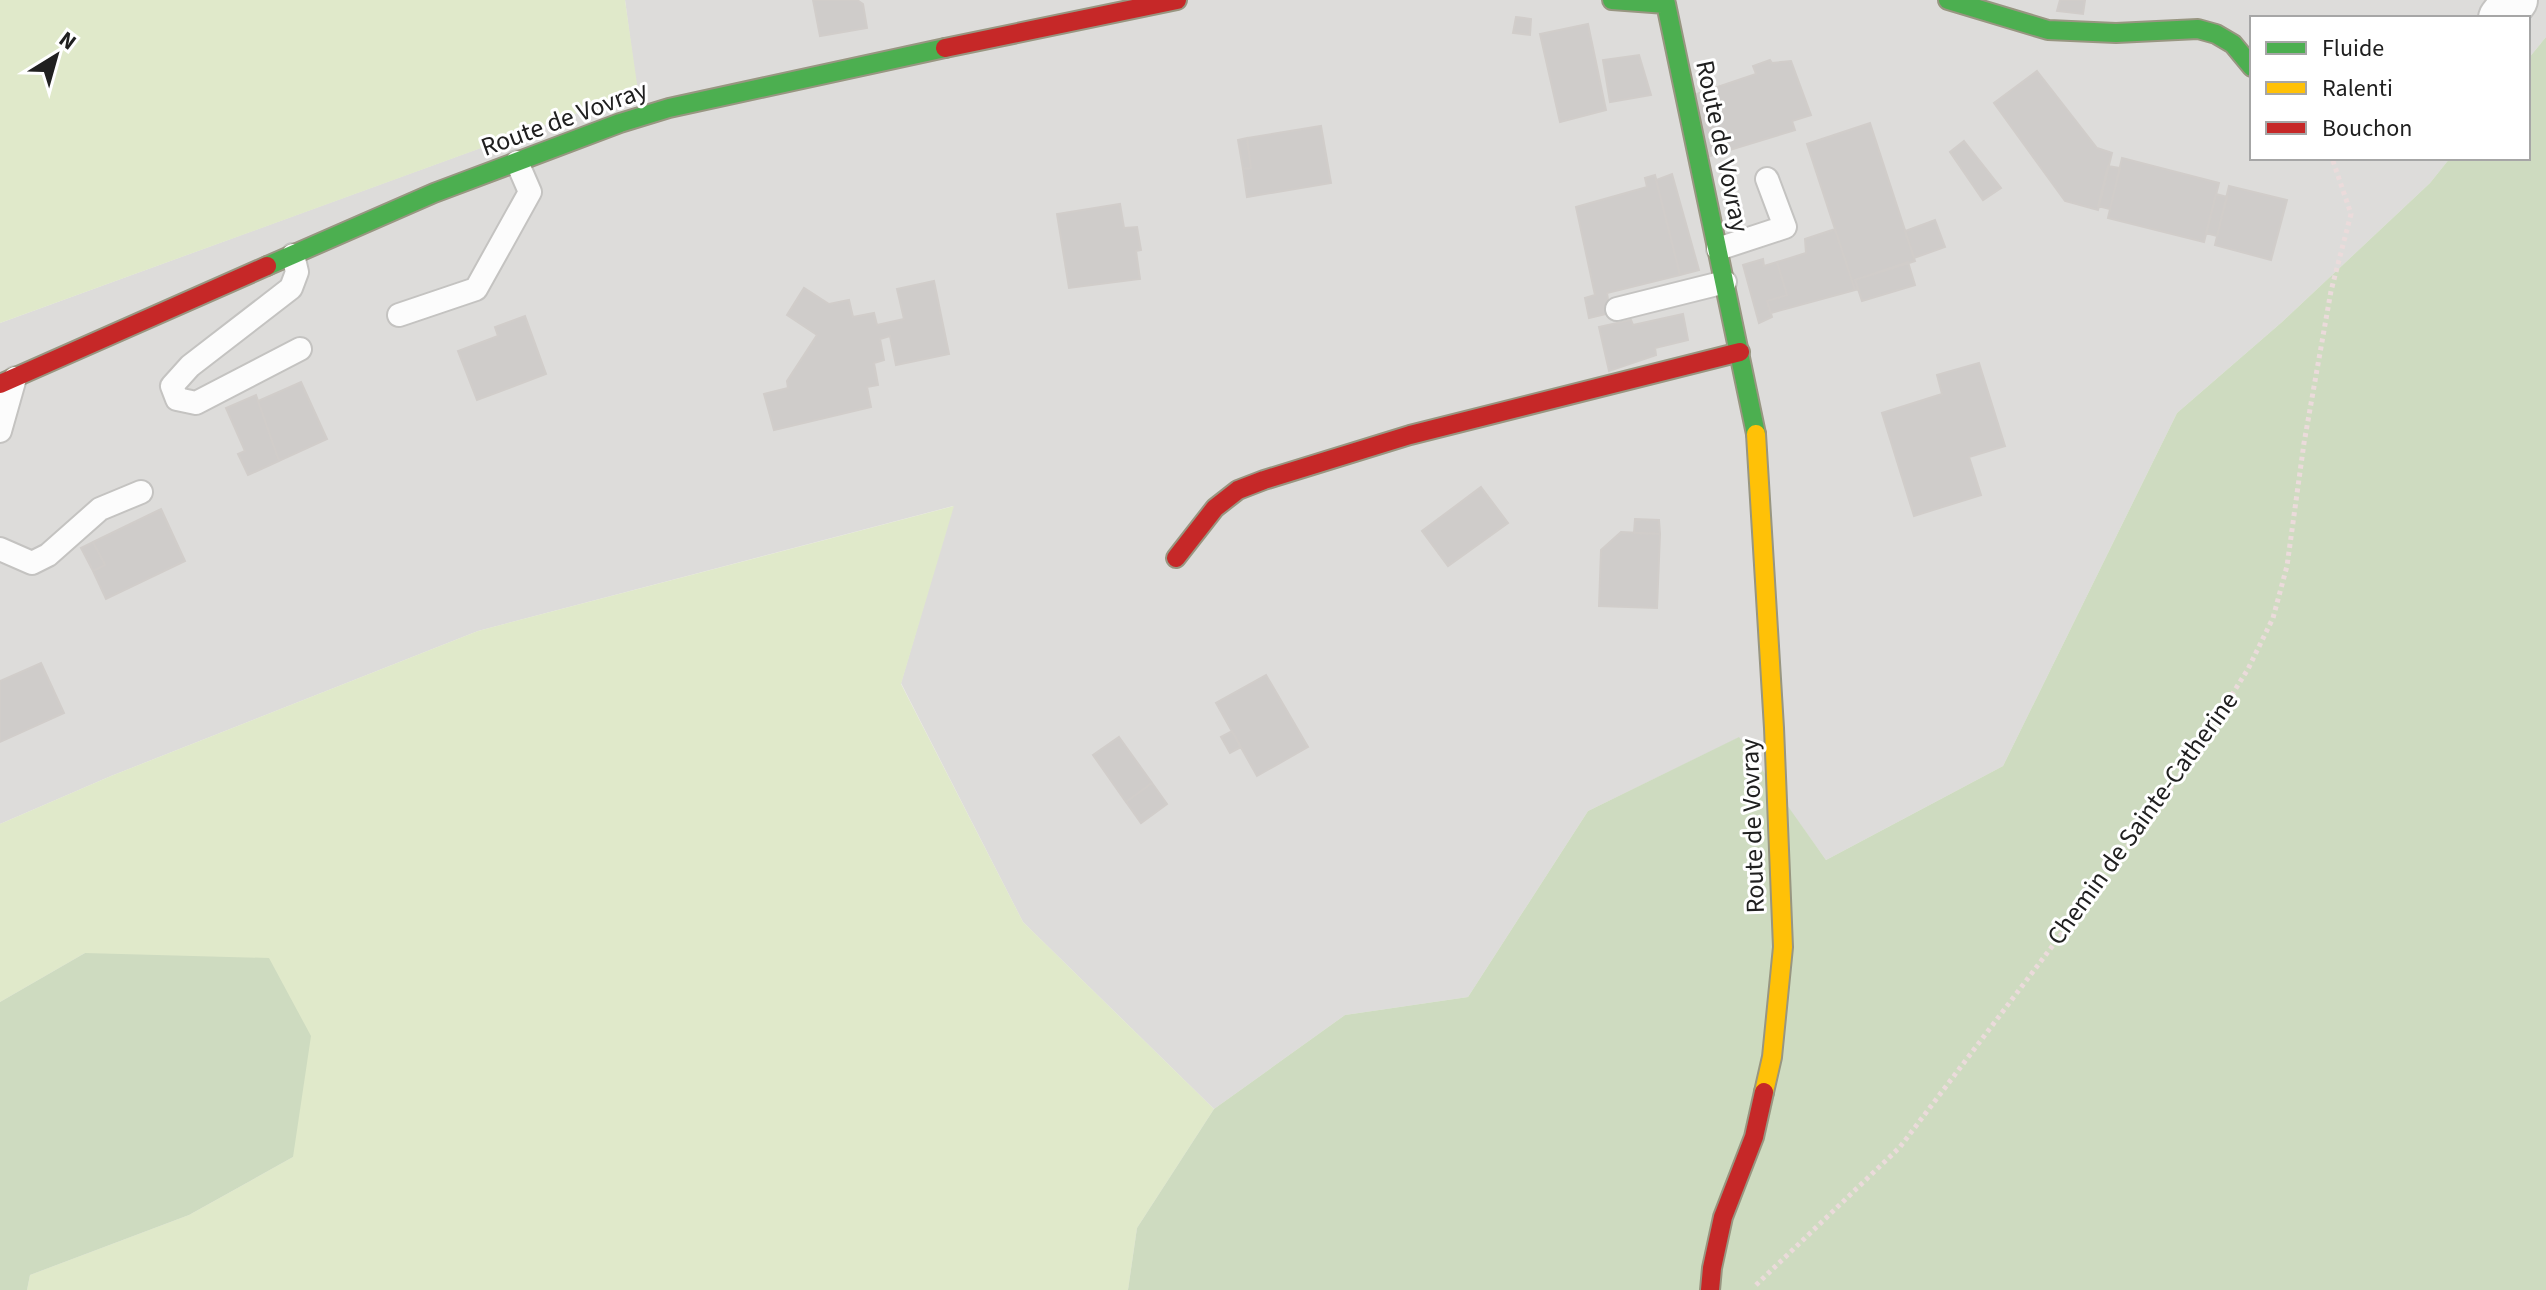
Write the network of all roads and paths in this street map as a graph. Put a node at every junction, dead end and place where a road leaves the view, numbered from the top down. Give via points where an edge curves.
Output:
1 (1177, 0) edge
2 (1612, 0) edge
3 (1948, 0) edge
4 (2515, 0) edge
5 (1672, 2) edge
6 (2503, 16) edge
7 (2250, 65) edge
8 (2333, 160) edge
9 (517, 162) junction
10 (1767, 179) dead end
11 (1718, 249) junction
12 (293, 255) junction
13 (1725, 282) junction
14 (1617, 309) dead end
15 (399, 315) dead end
16 (300, 349) dead end
17 (1740, 352) junction
18 (8, 380) edge
19 (0, 431) edge
20 (141, 492) dead end
21 (0, 549) edge
22 (1176, 558) dead end
23 (1710, 1290) edge
24 (1752, 1290) edge

1 - 9 street, Route de Vovray via 669,108
2 - 5 street, Route de Vovray
3 - 7 street via 2048,30 2198,29 2233,44
4 - 6 street
5 - 11 street, Route de Vovray
8 - 24 path, Chemin de Sainte-Catherine via 2351,214 2328,306 2287,566 2273,618 2248,669 2148,820 1900,1147
9 - 12 street, Route de Vovray
9 - 15 lane via 530,192 476,289
10 - 11 lane via 1785,227
11 - 13 street, Route de Vovray
12 - 16 lane via 297,272 291,288 172,386 177,399 196,403
12 - 18 street, Route de Vovray
13 - 14 lane
13 - 17 street, Route de Vovray
17 - 22 street via 1410,435 1264,480 1238,490 1215,508
17 - 23 street, Route de Vovray via 1756,431 1783,947 1772,1057 1754,1137 1723,1217
18 - 19 lane
20 - 21 lane via 100,509 32,563

